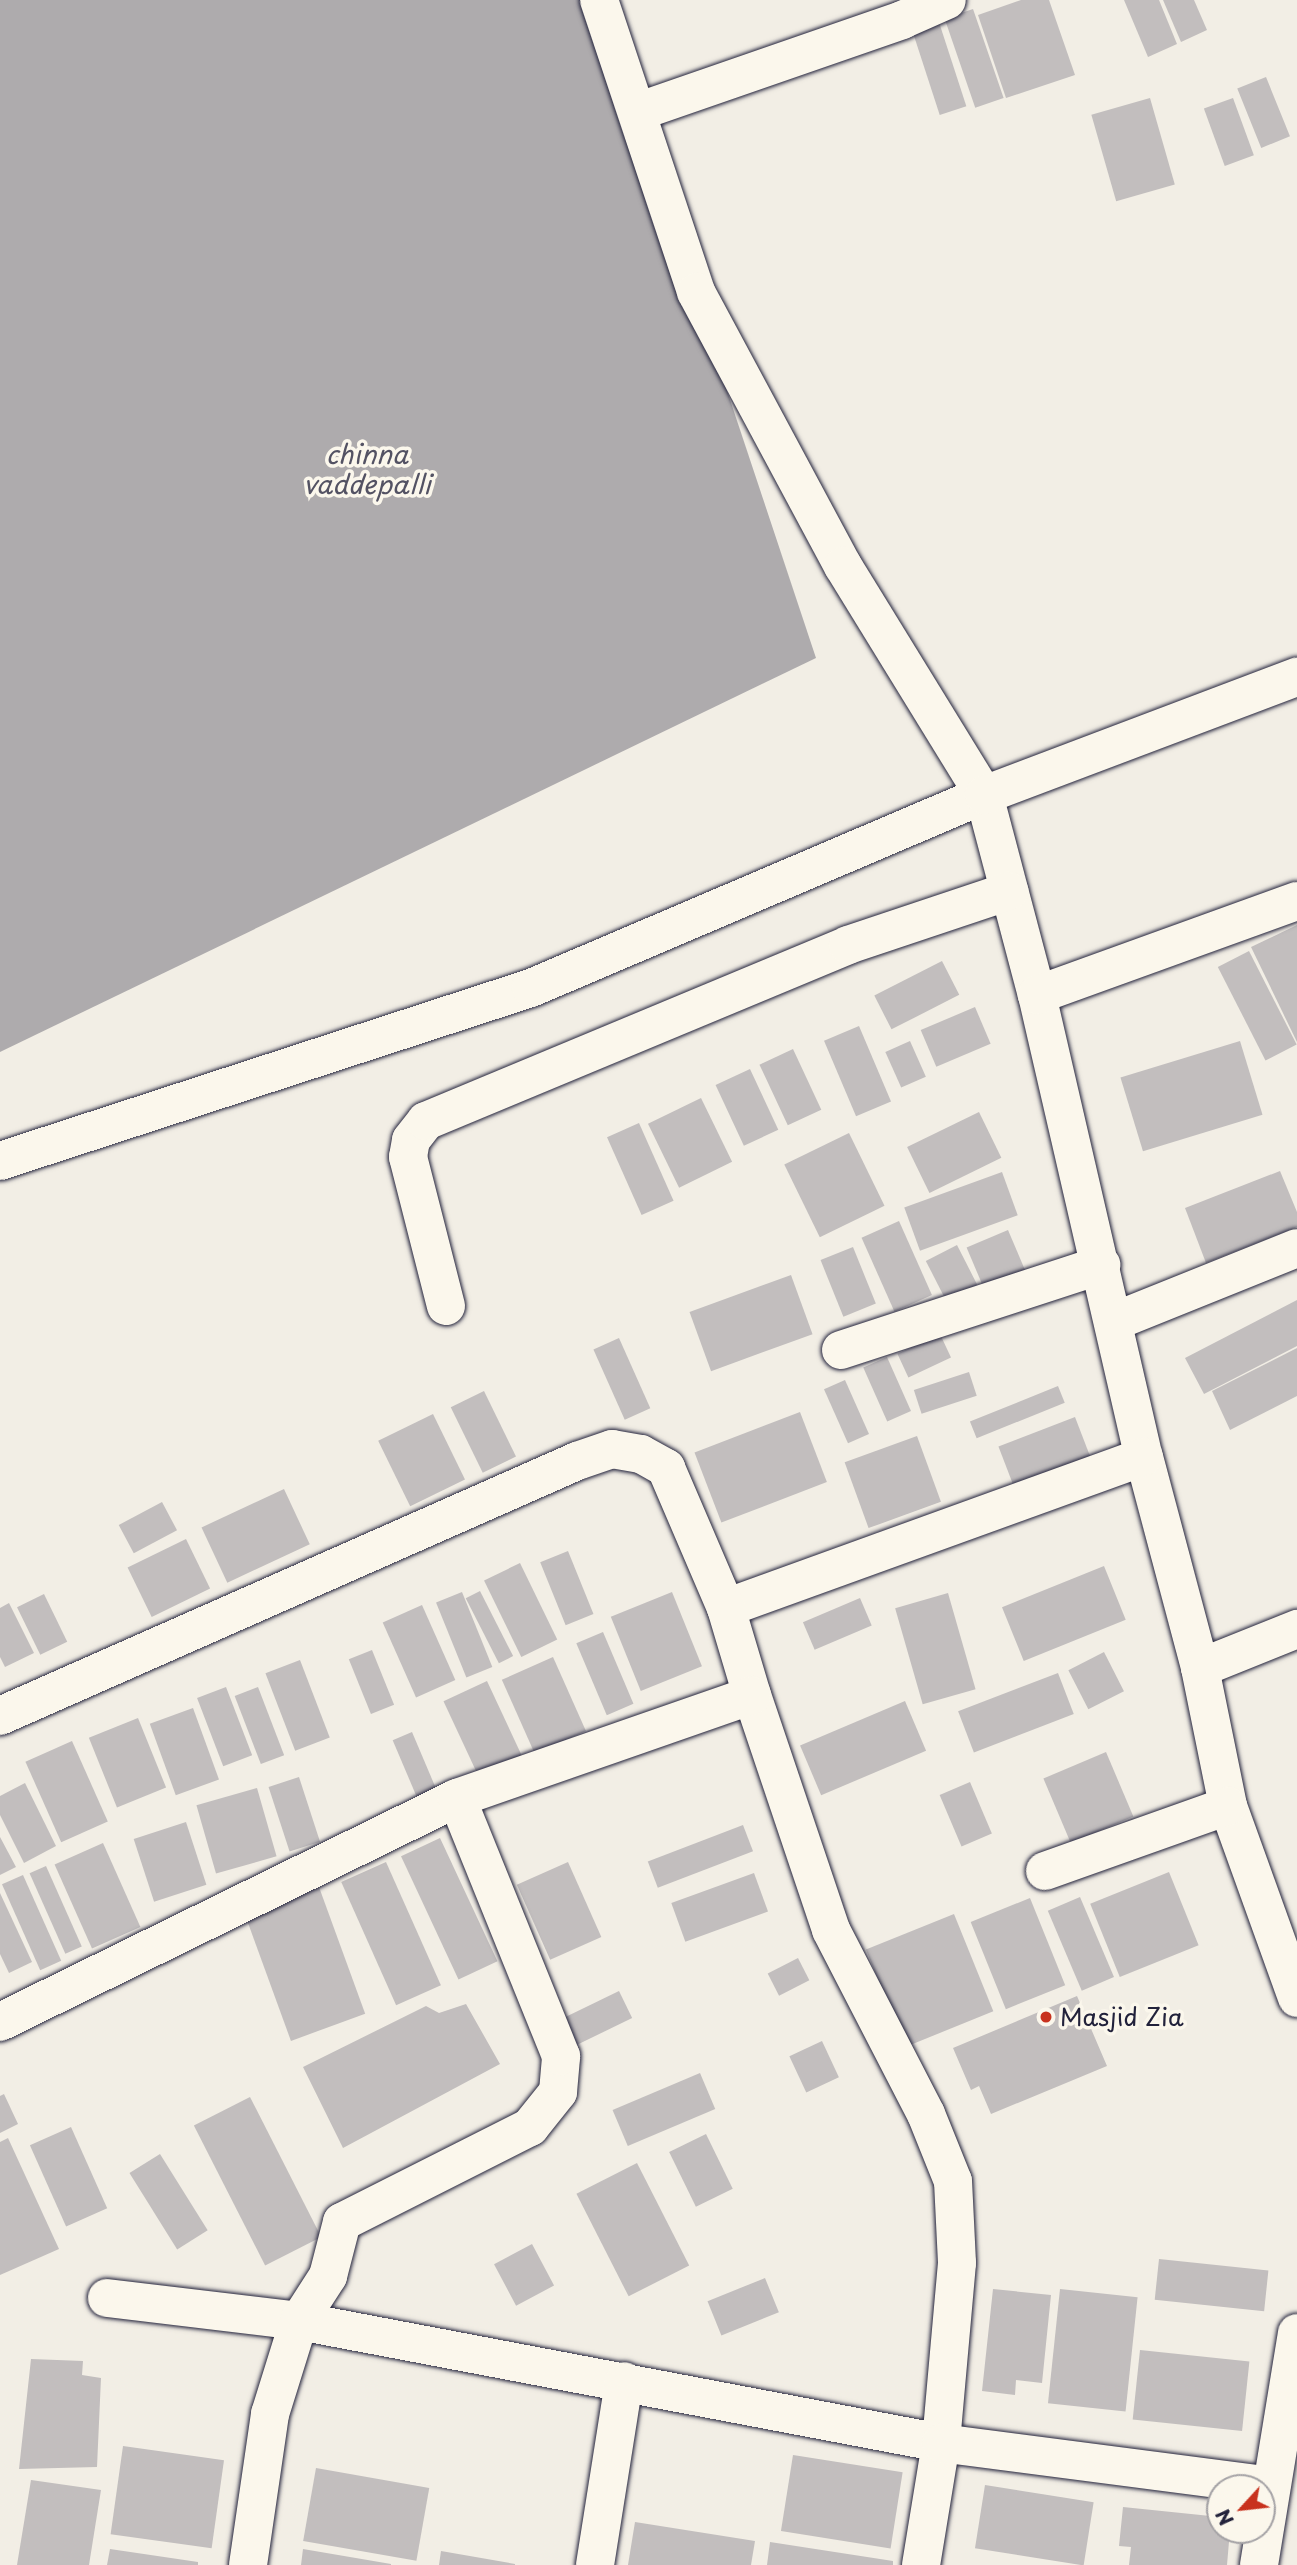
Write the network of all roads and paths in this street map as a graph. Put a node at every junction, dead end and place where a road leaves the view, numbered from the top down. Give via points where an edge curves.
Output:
1 (599, 0) edge
2 (947, 0) edge
3 (637, 111) junction
4 (1297, 677) edge
5 (984, 795) junction
6 (1009, 891) junction
7 (1297, 901) edge
8 (1037, 996) junction
9 (0, 1161) edge
10 (1297, 1248) edge
11 (1101, 1265) junction
12 (446, 1306) dead end
13 (1113, 1322) junction
14 (841, 1350) dead end
15 (1144, 1457) junction
16 (726, 1608) junction
17 (1297, 1629) edge
18 (1200, 1668) junction
19 (752, 1695) junction
20 (0, 1716) edge
21 (457, 1798) junction
22 (1228, 1806) junction
23 (1045, 1871) dead end
24 (1297, 1998) edge
25 (0, 2022) edge
26 (107, 2298) dead end
27 (299, 2321) junction
28 (1297, 2333) edge
29 (624, 2381) junction
30 (941, 2442) junction
31 (1273, 2474) edge
32 (1206, 2477) edge
33 (1262, 2544) edge
34 (248, 2565) edge
35 (595, 2565) edge
36 (921, 2565) edge
37 (1259, 2565) edge

1 - 3 street
2 - 3 street via 902,20
3 - 5 street via 696,292 843,566
4 - 5 street
5 - 6 street
5 - 9 street via 531,988
6 - 8 street
6 - 12 street via 848,944 426,1121 411,1140 408,1157
7 - 8 street
8 - 11 street
10 - 13 street
11 - 13 street
11 - 14 street
13 - 15 street
15 - 16 street
15 - 18 street
16 - 19 street
16 - 20 street via 666,1468 641,1454 612,1449
17 - 18 street
18 - 22 street
19 - 21 street
19 - 30 street via 831,1930 926,2114 953,2181 957,2263
21 - 25 street
21 - 27 street via 561,2056 558,2092 530,2127 342,2222 328,2276
22 - 23 street
22 - 24 street
26 - 27 street
27 - 29 street
27 - 34 street via 270,2414
28 - 31 street
29 - 30 street
29 - 35 street
30 - 32 street
30 - 36 street
33 - 37 street

